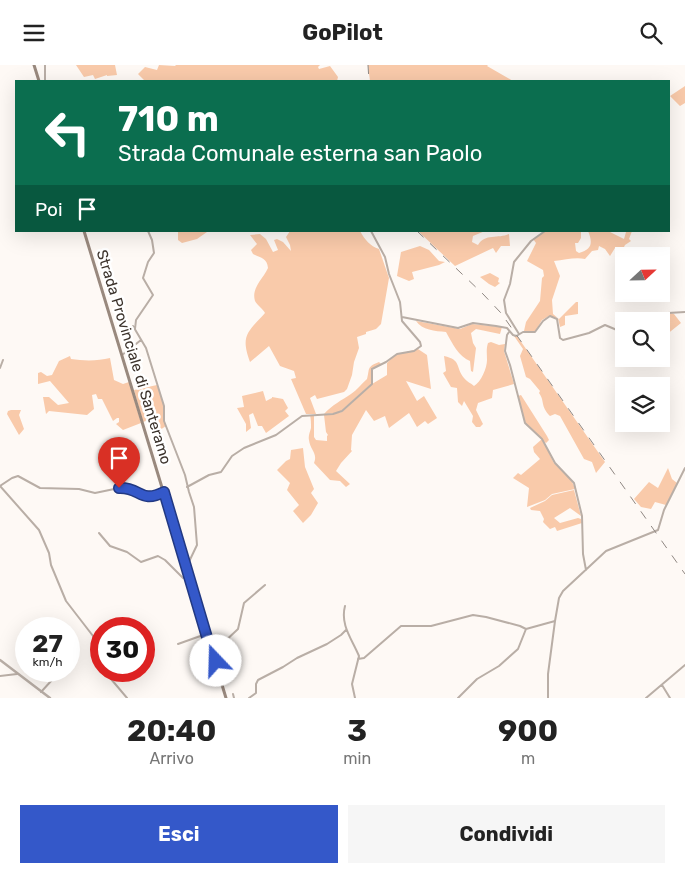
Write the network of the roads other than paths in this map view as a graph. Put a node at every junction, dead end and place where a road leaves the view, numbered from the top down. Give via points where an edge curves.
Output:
1 (34, 65) edge
2 (46, 65) edge
3 (39, 80) edge
4 (45, 80) edge
5 (84, 232) edge
6 (148, 232) edge
7 (372, 232) edge
8 (544, 232) edge
9 (685, 312) edge
10 (670, 313) edge
11 (402, 317) junction
12 (133, 326) dead end
13 (135, 329) junction
14 (615, 329) edge
15 (509, 332) junction
16 (518, 335) junction
17 (141, 339) junction
18 (122, 355) junction
19 (3, 360) dead end
20 (0, 368) edge
21 (685, 468) edge
22 (0, 486) edge
23 (187, 487) junction
24 (164, 492) junction
25 (100, 533) dead end
26 (186, 568) junction
27 (586, 569) junction
28 (188, 574) junction
29 (265, 585) dead end
30 (345, 606) dead end
31 (555, 621) junction
32 (526, 629) junction
33 (346, 630) junction
34 (90, 632) edge
35 (206, 634) junction
36 (178, 644) dead end
37 (358, 659) junction
38 (0, 660) edge
39 (214, 661) junction
40 (685, 665) edge
41 (15, 672) edge
42 (15, 674) edge
43 (0, 677) edge
44 (28, 682) edge
45 (50, 682) edge
46 (114, 682) edge
47 (662, 685) junction
48 (41, 692) junction
49 (233, 694) dead end
50 (50, 698) edge
51 (127, 698) edge
52 (226, 698) edge
53 (234, 698) edge
54 (248, 698) edge
55 (355, 698) edge
56 (458, 698) edge
57 (548, 698) edge
58 (646, 698) edge
59 (670, 698) edge

1 - 3 main road
2 - 4 street
5 - 18 main road, Strada Provinciale di Santeramo
6 - 13 street via 154,253 143,277 153,295 136,320
7 - 11 street via 385,257
8 - 16 street via 531,241 514,262 504,300 506,314
9 - 10 street
11 - 15 street via 458,328 474,323 496,326
11 - 23 street via 421,346 414,351 397,354 373,368 370,386 344,410 302,416 276,435 234,455 222,472 208,475
12 - 13 street
13 - 17 street
14 - 16 street via 605,325 563,341 557,319 550,316 534,333
15 - 16 street
15 - 27 street via 505,351 525,423 542,439 555,463 574,483 581,513
17 - 18 street
17 - 23 street
18 - 24 main road, Strada Provinciale di Santeramo
19 - 20 street
21 - 27 street via 657,531 608,550
22 - 24 street via 18,476 40,487 95,493 127,488 153,497
22 - 34 street via 40,532 66,601
23 - 26 street via 195,511 197,545
24 - 26 main road, Strada Provinciale di Santeramo
25 - 28 street via 110,546 141,562 158,557 183,578
26 - 28 main road, Strada Provinciale di Santeramo
27 - 31 street via 561,593
28 - 35 main road, Strada Provinciale di Santeramo
29 - 39 street via 244,603 238,629 221,645 223,654
30 - 33 street
31 - 32 street
31 - 57 street
32 - 37 street via 472,615 438,625 402,626 364,658
32 - 56 street via 518,649 477,679
33 - 37 street
33 - 54 street via 327,644 258,680 256,693
35 - 36 street
35 - 39 main road, Strada Provinciale di Santeramo
37 - 55 street via 352,684
38 - 41 street
39 - 52 main road, Strada Provinciale di Santeramo
40 - 47 street
42 - 43 street
44 - 48 street
45 - 48 street
46 - 51 street
47 - 58 street
47 - 59 street
48 - 50 street
49 - 53 street

